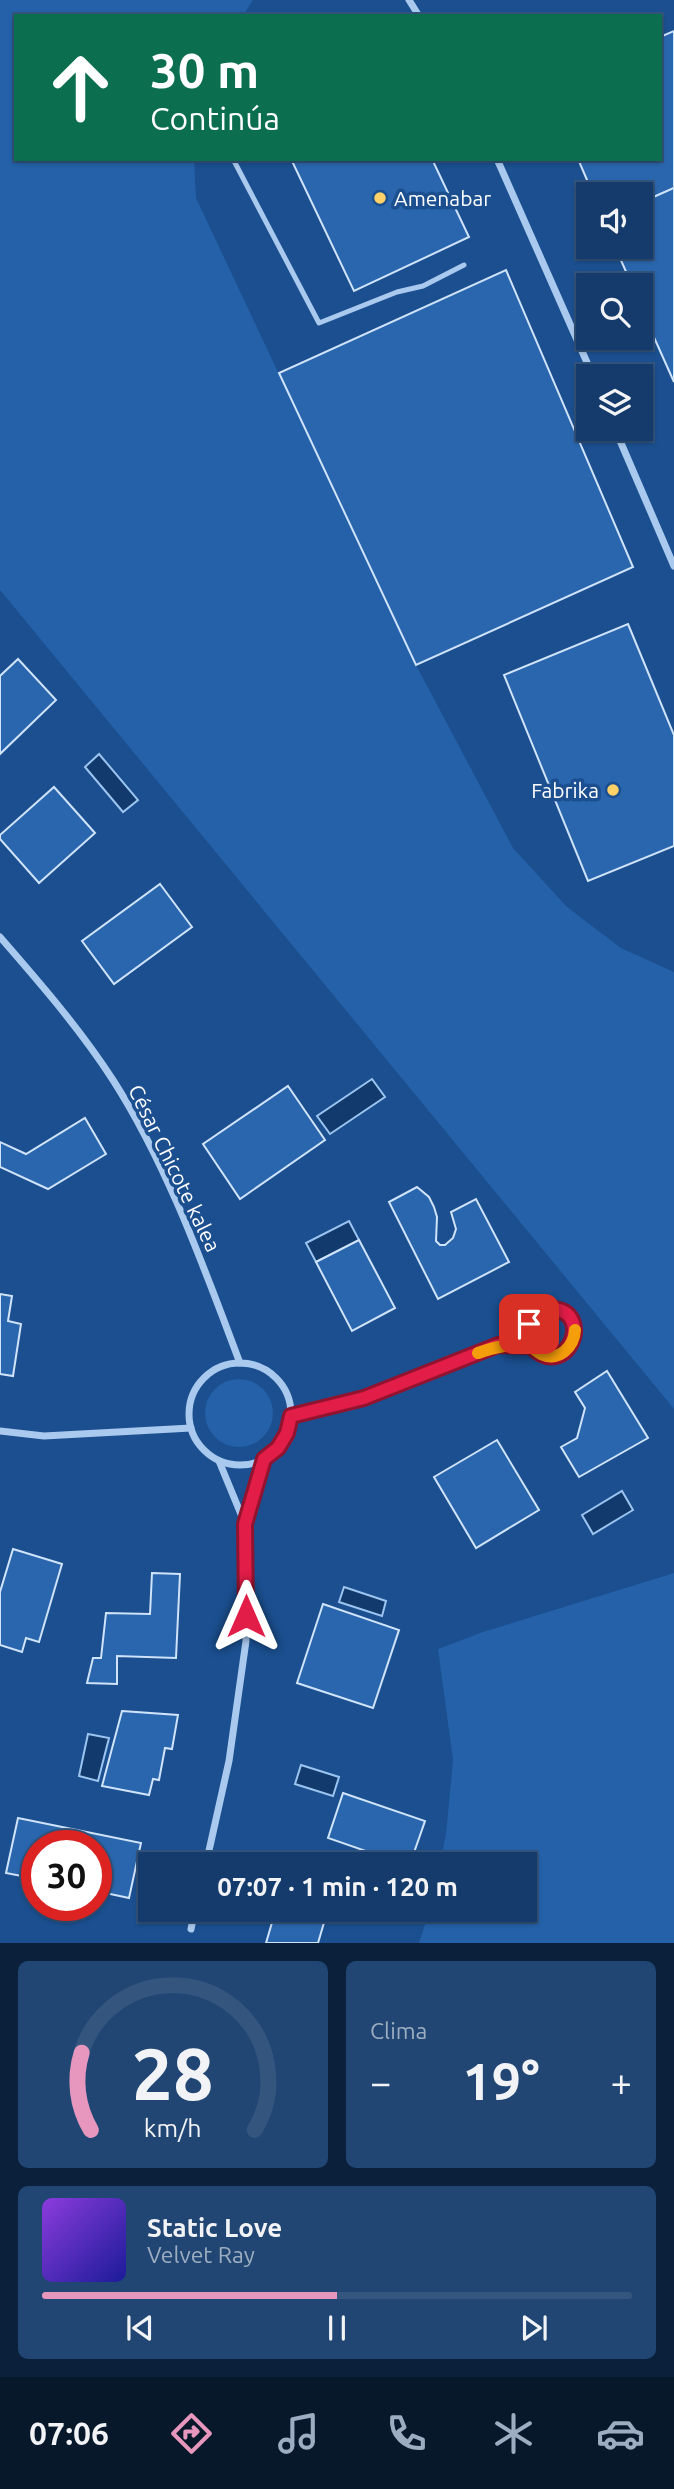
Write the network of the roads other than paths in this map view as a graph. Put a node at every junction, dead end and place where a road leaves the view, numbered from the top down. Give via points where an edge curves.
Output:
1 (234, 161) edge
2 (498, 161) edge
3 (464, 265) dead end
4 (588, 364) edge
5 (620, 441) edge
6 (674, 566) edge
7 (0, 937) edge
8 (529, 1324) junction
9 (498, 1345) junction
10 (531, 1346) junction
11 (240, 1363) junction
12 (291, 1416) junction
13 (191, 1428) junction
14 (0, 1431) edge
15 (264, 1459) junction
16 (219, 1461) junction
17 (245, 1524) junction
18 (209, 1852) edge
19 (192, 1922) edge
20 (191, 1928) dead end

1 - 3 lane via 318,323 423,286
2 - 4 street
5 - 6 street
7 - 11 street, César Chicote kalea via 58,1004 113,1081 188,1229
8 - 9 street
8 - 10 street
8 - 10 street via 538,1312 554,1309 568,1315 575,1329 572,1345 559,1354 544,1355
9 - 10 street
9 - 12 street via 364,1398
11 - 12 street via 273,1375 284,1389
11 - 13 street via 223,1366 203,1378 193,1393
12 - 15 street via 278,1448
13 - 14 street via 44,1436
13 - 16 street via 205,1451
15 - 16 street via 237,1465
15 - 17 street
16 - 17 street
17 - 18 street via 246,1641 229,1761
19 - 20 street

